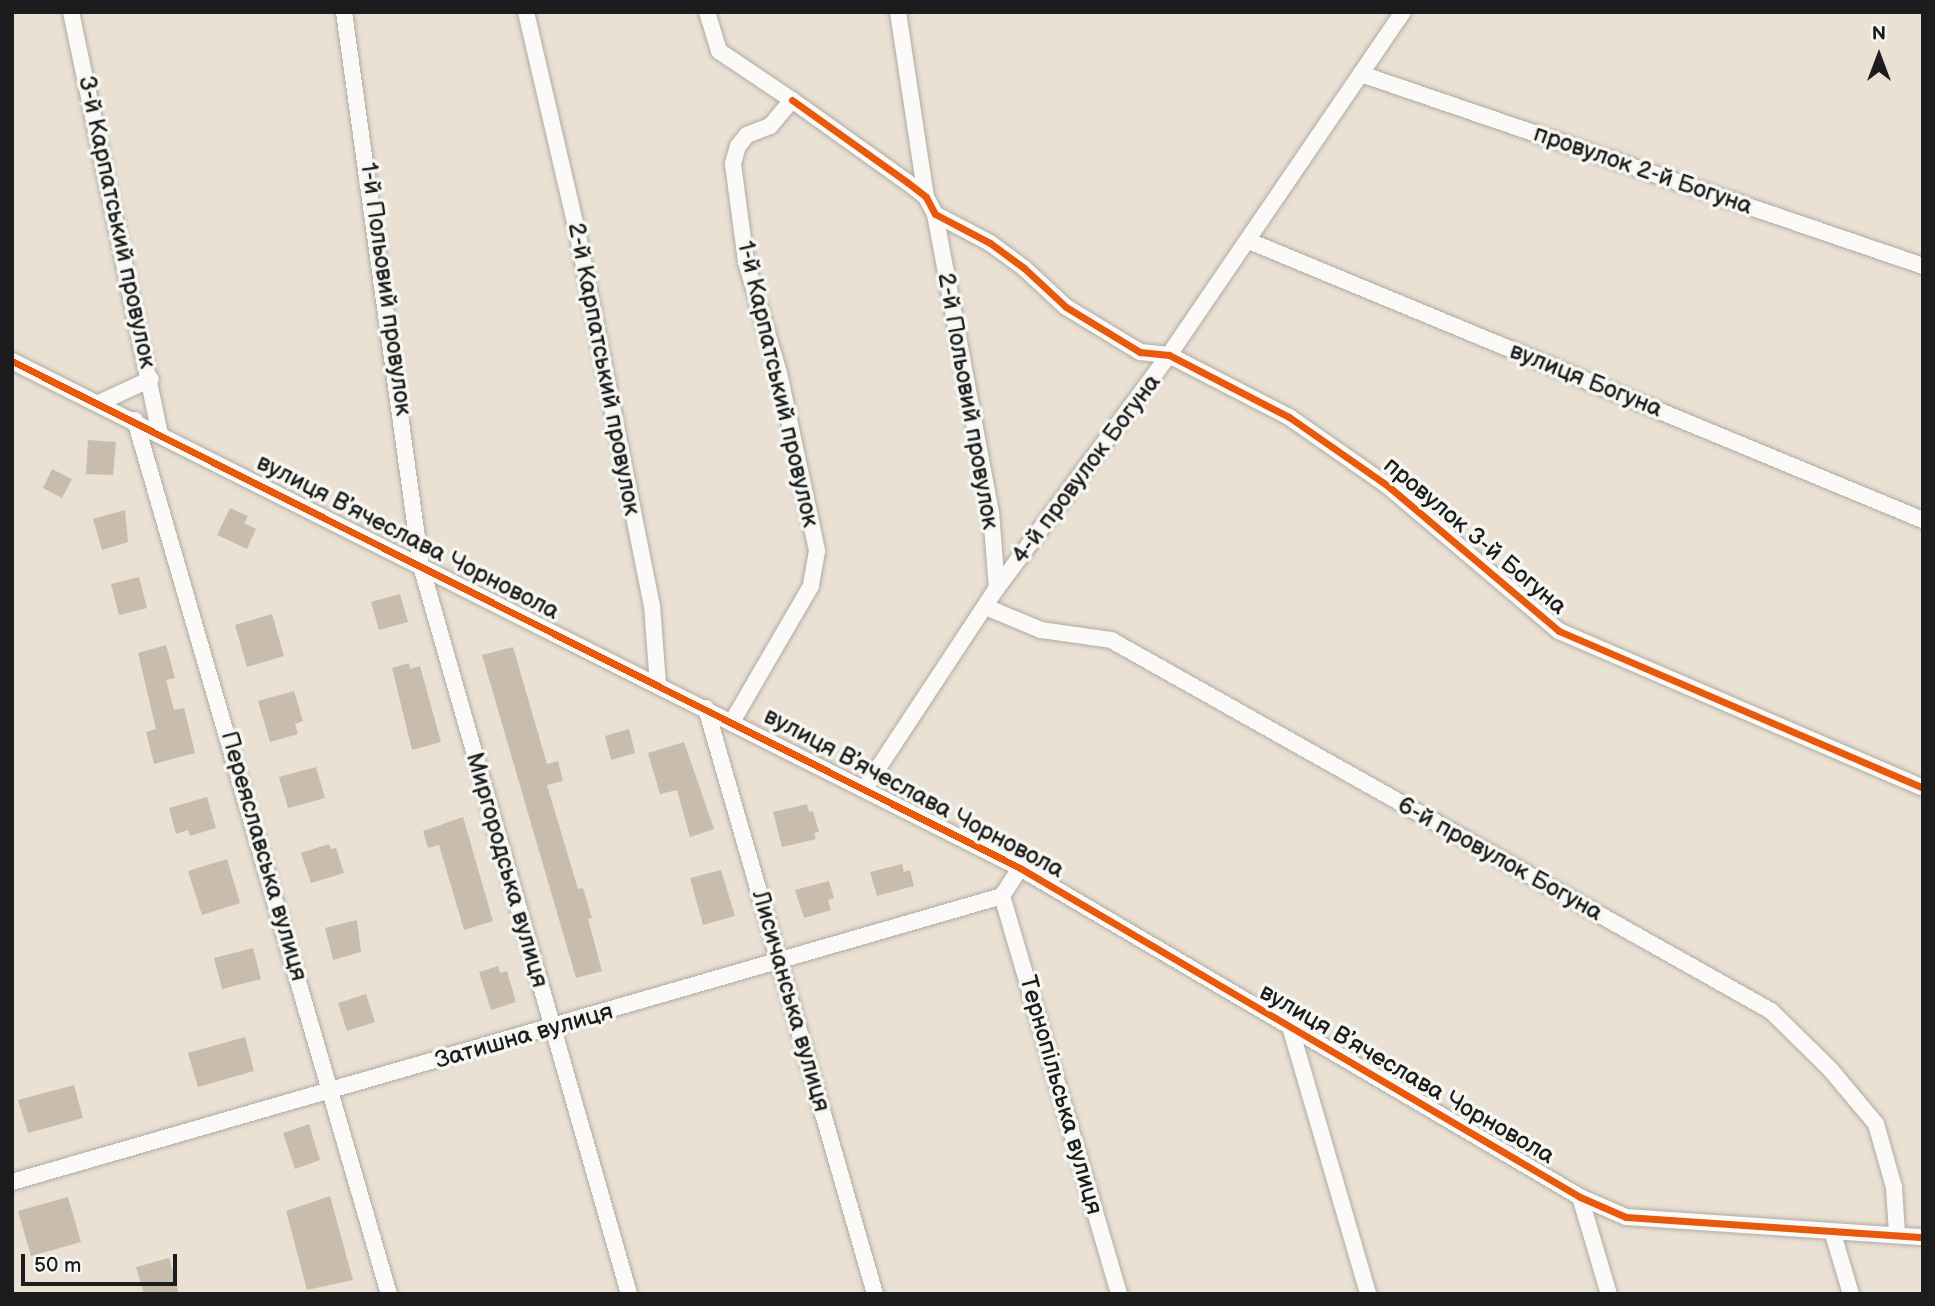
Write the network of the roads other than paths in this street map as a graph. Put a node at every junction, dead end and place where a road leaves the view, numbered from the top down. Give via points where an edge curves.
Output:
1 (71, 12) edge
2 (344, 12) edge
3 (526, 12) edge
4 (707, 12) edge
5 (898, 12) edge
6 (1404, 12) edge
7 (1364, 75) junction
8 (792, 100) junction
9 (926, 197) junction
10 (935, 214) junction
11 (1249, 241) junction
12 (1920, 259) edge
13 (1170, 355) junction
14 (12, 361) edge
15 (151, 379) junction
16 (99, 403) junction
17 (135, 420) junction
18 (160, 433) junction
19 (1923, 520) edge
20 (421, 566) junction
21 (997, 588) junction
22 (986, 607) junction
23 (658, 684) junction
24 (706, 708) junction
25 (733, 720) junction
26 (864, 788) junction
27 (1923, 788) edge
28 (1020, 867) junction
29 (1002, 896) junction
30 (779, 960) junction
31 (552, 1028) junction
32 (1291, 1030) junction
33 (333, 1092) junction
34 (12, 1182) edge
35 (1580, 1197) junction
36 (1833, 1234) junction
37 (1897, 1234) junction
38 (1923, 1237) edge
39 (389, 1294) edge
40 (629, 1294) edge
41 (875, 1294) edge
42 (1119, 1294) edge
43 (1368, 1294) edge
44 (1609, 1294) edge
45 (1851, 1294) edge

1 - 15 street, 3-й Карпатський провулок
2 - 20 street, 1-й Польовий провулок
3 - 23 street, 2-й Карпатський провулок via 578,230 652,605
4 - 8 street via 719,51
5 - 9 street
6 - 7 street, 4-й провулок Богуна
7 - 11 street, 4-й провулок Богуна
7 - 12 street, провулок 2-й Богуна
8 - 9 street
8 - 25 street, 1-й Карпатський провулок via 771,126 747,135 733,164 746,262 779,373 817,568
9 - 10 street, 2-й Польовий провулок
10 - 13 street, провулок 3-й Богуна via 990,243 1066,307 1140,352
10 - 21 street, 2-й Польовий провулок via 991,512
11 - 13 street, 4-й провулок Богуна
11 - 19 street, вулиця Богуна
13 - 21 street, 4-й провулок Богуна
13 - 27 street, провулок 3-й Богуна via 1289,417 1388,486 1559,631
14 - 16 street, вулиця Вʼячеслава Чорновола
15 - 16 street
15 - 18 street, 3-й Карпатський провулок
16 - 17 street, вулиця Вʼячеслава Чорновола
17 - 18 street, вулиця Вʼячеслава Чорновола
17 - 33 street, Переяславська вулиця
18 - 20 street, вулиця Вʼячеслава Чорновола
20 - 23 street, вулиця Вʼячеслава Чорновола
20 - 31 street, Миргородська вулиця
21 - 22 street, 4-й провулок Богуна
22 - 26 street, 4-й провулок Богуна
22 - 37 street, 6-й провулок Богуна via 1041,630 1111,640 1771,1011 1830,1069 1876,1124 1894,1187
23 - 24 street, вулиця Вʼячеслава Чорновола
24 - 25 street, вулиця Вʼячеслава Чорновола
24 - 30 street, Лисичанська вулиця
25 - 26 street, вулиця Вʼячеслава Чорновола
26 - 28 street, вулиця Вʼячеслава Чорновола
28 - 29 street
28 - 32 street, вулиця Вʼячеслава Чорновола
29 - 30 street, Затишна вулиця
29 - 42 street, Тернопільська вулиця
30 - 31 street, Затишна вулиця
30 - 41 street, Лисичанська вулиця
31 - 33 street, Затишна вулиця
31 - 40 street, Миргородська вулиця
32 - 35 street, вулиця Вʼячеслава Чорновола
32 - 43 street
33 - 34 street, Затишна вулиця
33 - 39 street, Переяславська вулиця
35 - 36 street, вулиця Вʼячеслава Чорновола via 1626,1217
35 - 44 street
36 - 37 street, вулиця Вʼячеслава Чорновола
36 - 45 street
37 - 38 street, вулиця Вʼячеслава Чорновола

